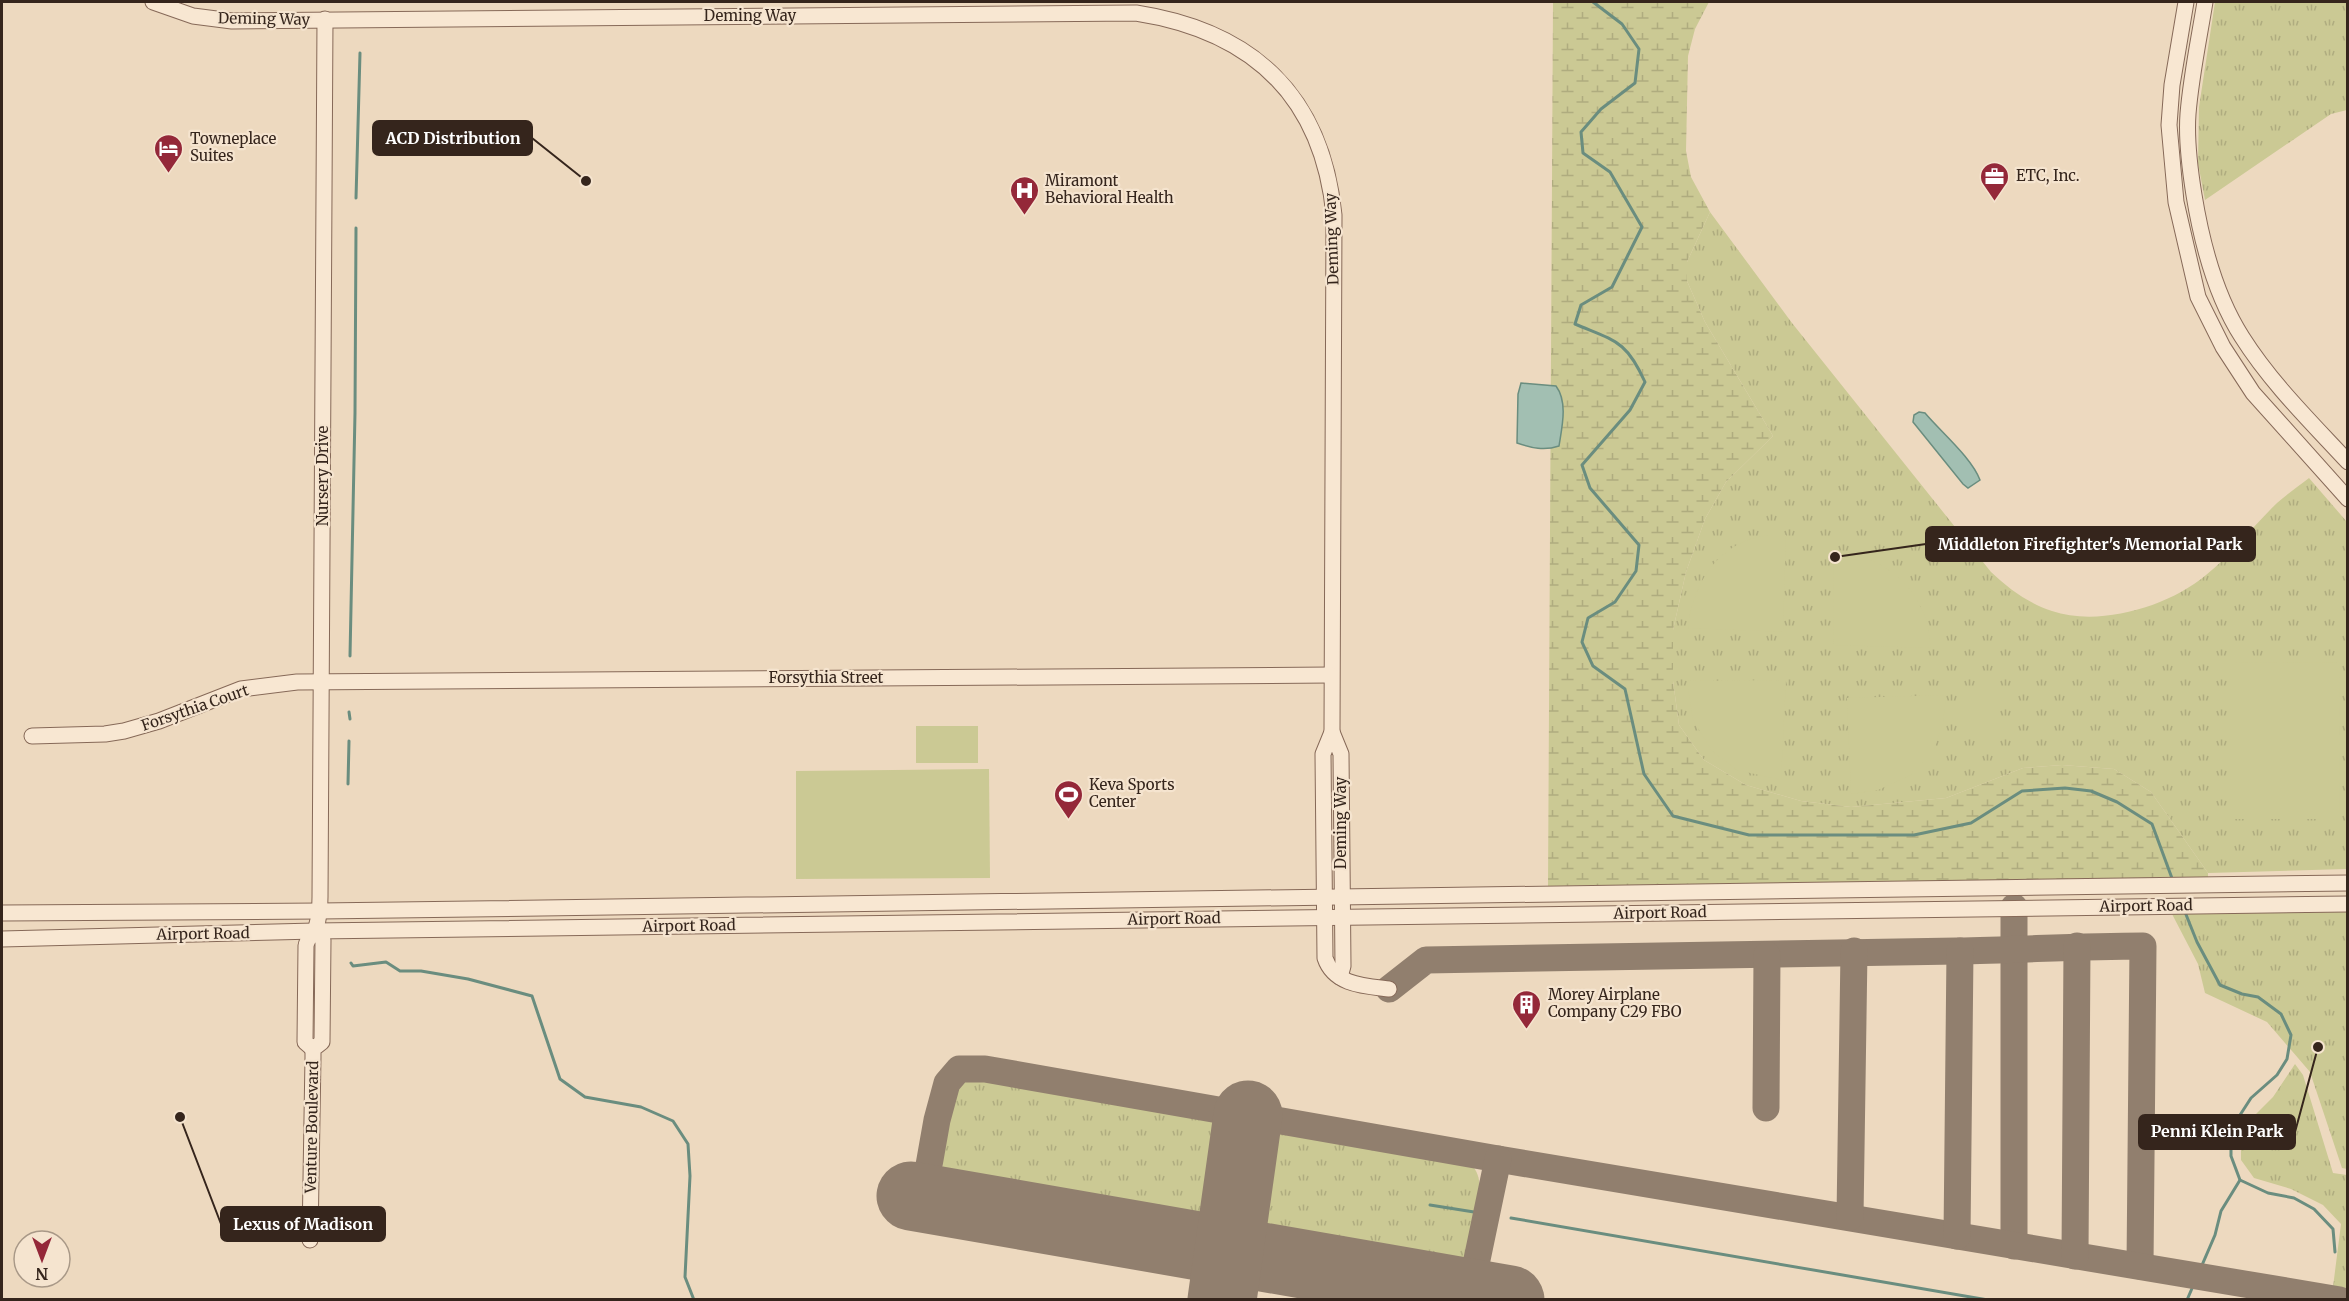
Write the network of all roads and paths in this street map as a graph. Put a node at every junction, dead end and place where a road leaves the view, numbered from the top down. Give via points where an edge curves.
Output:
1 (153, 2) edge
2 (2186, 2) edge
3 (2205, 2) edge
4 (325, 20) junction
5 (2348, 462) edge
6 (2348, 499) edge
7 (1331, 675) junction
8 (322, 682) junction
9 (1332, 732) junction
10 (32, 735) dead end
11 (2348, 883) edge
12 (1323, 897) junction
13 (1342, 897) junction
14 (2348, 904) edge
15 (320, 911) junction
16 (2, 913) edge
17 (1323, 916) junction
18 (1342, 916) junction
19 (315, 931) junction
20 (2, 939) edge
21 (1340, 977) junction
22 (1389, 989) dead end
23 (310, 1240) dead end

1 - 4 street, Deming Way via 192,16 232,21
2 - 6 street via 2169,125 2176,202 2198,297 2253,393
3 - 5 street via 2188,116 2190,172 2208,260 2241,336 2276,383
4 - 7 street, Deming Way via 1136,13 1188,24 1236,45 1263,64 1288,90 1320,146 1332,190
4 - 8 street, Nursery Drive
7 - 8 street, Forsythia Street
7 - 9 street, Deming Way
8 - 10 street, Forsythia Court via 241,689 124,731
8 - 15 street, Nursery Drive
9 - 12 street, Deming Way via 1323,754
9 - 13 street, Deming Way via 1341,754
11 - 13 street, Airport Road
12 - 13 street, Airport Road
12 - 15 street, Airport Road
12 - 17 street, Deming Way
13 - 18 street, Deming Way
14 - 18 street, Airport Road
15 - 16 street, Airport Road
15 - 19 street, Nursery Drive
17 - 18 street, Airport Road
17 - 19 street, Airport Road
17 - 21 street, Deming Way via 1325,958 1328,967
18 - 21 street, Deming Way
19 - 20 street, Airport Road
19 - 23 street, Venture Boulevard via 306,940 305,1042 313,1050
21 - 22 street via 1350,983

